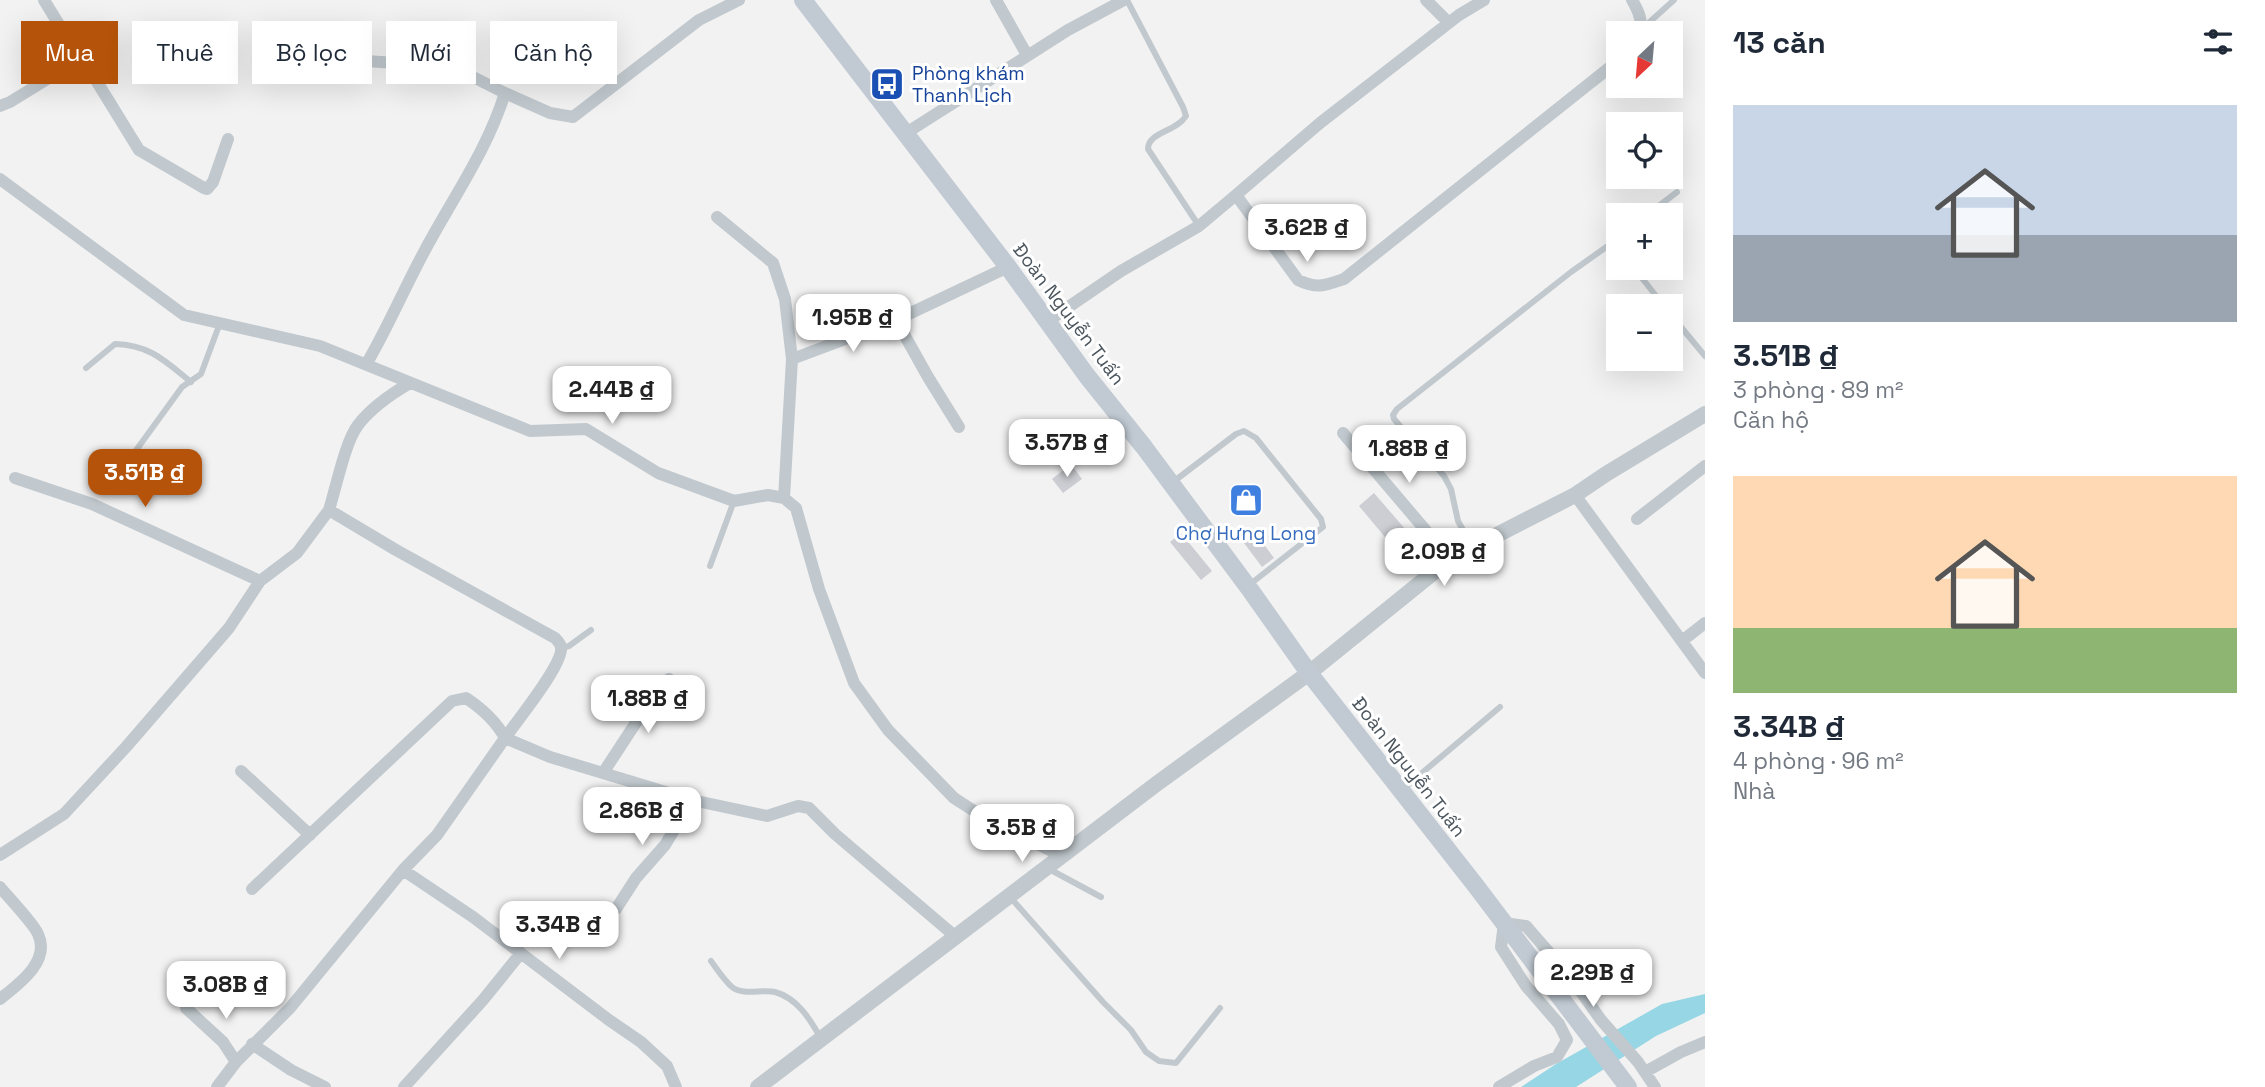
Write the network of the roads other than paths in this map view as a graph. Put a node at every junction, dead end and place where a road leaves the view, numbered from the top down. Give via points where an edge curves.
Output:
1 (44, 0) edge
2 (739, 0) edge
3 (803, 0) edge
4 (996, 0) edge
5 (1126, 0) edge
6 (1426, 0) edge
7 (1483, 0) edge
8 (1632, 0) edge
9 (1674, 0) edge
10 (57, 21) edge
11 (1640, 21) edge
12 (1651, 21) edge
13 (1449, 23) junction
14 (1027, 55) junction
15 (372, 61) edge
16 (1606, 70) edge
17 (39, 84) edge
18 (98, 84) edge
19 (505, 93) junction
20 (0, 106) edge
21 (905, 133) junction
22 (228, 139) dead end
23 (0, 179) edge
24 (1676, 191) dead end
25 (1236, 195) junction
26 (1662, 203) edge
27 (718, 216) dead end
28 (1199, 226) junction
29 (1606, 248) edge
30 (1008, 267) junction
31 (1643, 280) edge
32 (1655, 294) edge
33 (896, 320) junction
34 (1048, 321) junction
35 (220, 323) junction
36 (1683, 329) edge
37 (1705, 356) edge
38 (792, 359) junction
39 (367, 363) junction
40 (86, 368) dead end
41 (191, 382) junction
42 (410, 383) junction
43 (1705, 414) edge
44 (959, 427) dead end
45 (1343, 433) dead end
46 (129, 460) dead end
47 (1705, 466) edge
48 (15, 478) dead end
49 (1171, 483) junction
50 (1575, 495) junction
51 (784, 498) junction
52 (734, 501) junction
53 (329, 510) junction
54 (1637, 519) dead end
55 (1473, 547) junction
56 (1450, 559) junction
57 (710, 566) dead end
58 (260, 581) junction
59 (1248, 586) junction
60 (1705, 623) edge
61 (591, 629) dead end
62 (1682, 641) junction
63 (562, 648) junction
64 (1309, 673) junction
65 (1705, 673) edge
66 (668, 679) dead end
67 (1500, 707) dead end
68 (505, 737) junction
69 (241, 771) dead end
70 (603, 773) junction
71 (1402, 791) junction
72 (692, 800) junction
73 (310, 835) junction
74 (0, 855) edge
75 (1062, 856) junction
76 (1047, 868) junction
77 (403, 870) junction
78 (0, 887) edge
79 (252, 890) dead end
80 (1010, 897) junction
81 (1101, 897) dead end
82 (615, 909) dead end
83 (1504, 923) junction
84 (956, 937) junction
85 (521, 953) junction
86 (711, 961) dead end
87 (0, 999) edge
88 (186, 1008) dead end
89 (1220, 1008) dead end
90 (821, 1039) junction
91 (1705, 1042) edge
92 (252, 1044) junction
93 (236, 1062) junction
94 (1642, 1067) junction
95 (767, 1084) edge
96 (217, 1087) edge
97 (325, 1087) edge
98 (404, 1087) edge
99 (676, 1087) edge
100 (1499, 1087) edge
101 (1628, 1087) edge
102 (1655, 1087) edge

1 - 10 street
2 - 19 street via 699,20 573,117 550,113
3 - 21 main road, Đoàn Nguyễn Tuấn
4 - 14 street
5 - 14 street
5 - 28 lane via 1186,116 1176,127 1153,136 1148,149
6 - 13 street
7 - 13 street
8 - 11 street
9 - 12 lane
13 - 25 street
14 - 21 street
15 - 19 street via 453,67
16 - 25 street via 1344,279 1326,286 1312,287 1298,280
17 - 20 street
18 - 22 street via 139,150 204,188 213,182
19 - 39 street via 479,156
21 - 30 main road, Đoàn Nguyễn Tuấn
23 - 35 street via 184,315
24 - 26 lane
25 - 28 street
27 - 38 street via 773,263 785,299
28 - 34 street
29 - 55 lane via 1393,415 1444,476 1458,521
30 - 33 street
30 - 34 main road, Đoàn Nguyễn Tuấn
31 - 32 lane
33 - 38 street
33 - 44 street
34 - 49 main road, Đoàn Nguyễn Tuấn
35 - 39 street via 320,346
35 - 41 lane via 205,366
36 - 37 lane
38 - 51 street
39 - 42 street
40 - 41 lane via 115,344 131,344 159,355
41 - 46 lane via 181,387
42 - 52 street via 530,431 586,429 659,473
42 - 53 street via 356,427
43 - 50 street
45 - 56 street
47 - 54 street
48 - 58 street via 92,504
49 - 59 main road, Đoàn Nguyễn Tuấn
49 - 59 lane via 1244,431 1256,438 1321,519 1323,527
50 - 55 street
50 - 62 street
51 - 52 street via 768,495
51 - 75 street via 796,508 818,589 854,683 888,730 954,798
52 - 57 lane
53 - 58 street via 297,553
53 - 63 street via 555,638
55 - 56 street
56 - 64 street
58 - 74 street via 229,628 64,814
59 - 64 main road, Đoàn Nguyễn Tuấn
60 - 62 street
61 - 63 lane
62 - 65 street
63 - 68 street via 554,669
64 - 71 main road, Đoàn Nguyễn Tuấn
64 - 75 street
66 - 70 street
67 - 71 lane
68 - 70 street
68 - 73 street via 466,698 452,701
68 - 77 street via 438,835
69 - 73 street
70 - 72 street
71 - 83 main road, Đoàn Nguyễn Tuấn
72 - 82 street via 665,845
72 - 84 street via 767,816 798,806 809,808
73 - 79 street
75 - 76 street
76 - 80 street
76 - 81 lane
77 - 85 street
77 - 92 street via 290,1008
78 - 87 street via 38,933 42,948 32,971
80 - 84 street
80 - 89 lane via 1146,1052 1159,1061 1176,1063
83 - 94 street via 1526,926
83 - 100 street via 1501,947 1567,1040 1557,1057
83 - 101 main road, Đoàn Nguyễn Tuấn
84 - 90 street
85 - 98 street
85 - 99 street via 641,1041 667,1066
86 - 90 lane via 733,988 774,992 791,1000 808,1016
88 - 93 street via 223,1042
90 - 95 street
91 - 94 street
92 - 93 street
92 - 97 street
93 - 96 street
94 - 102 street

